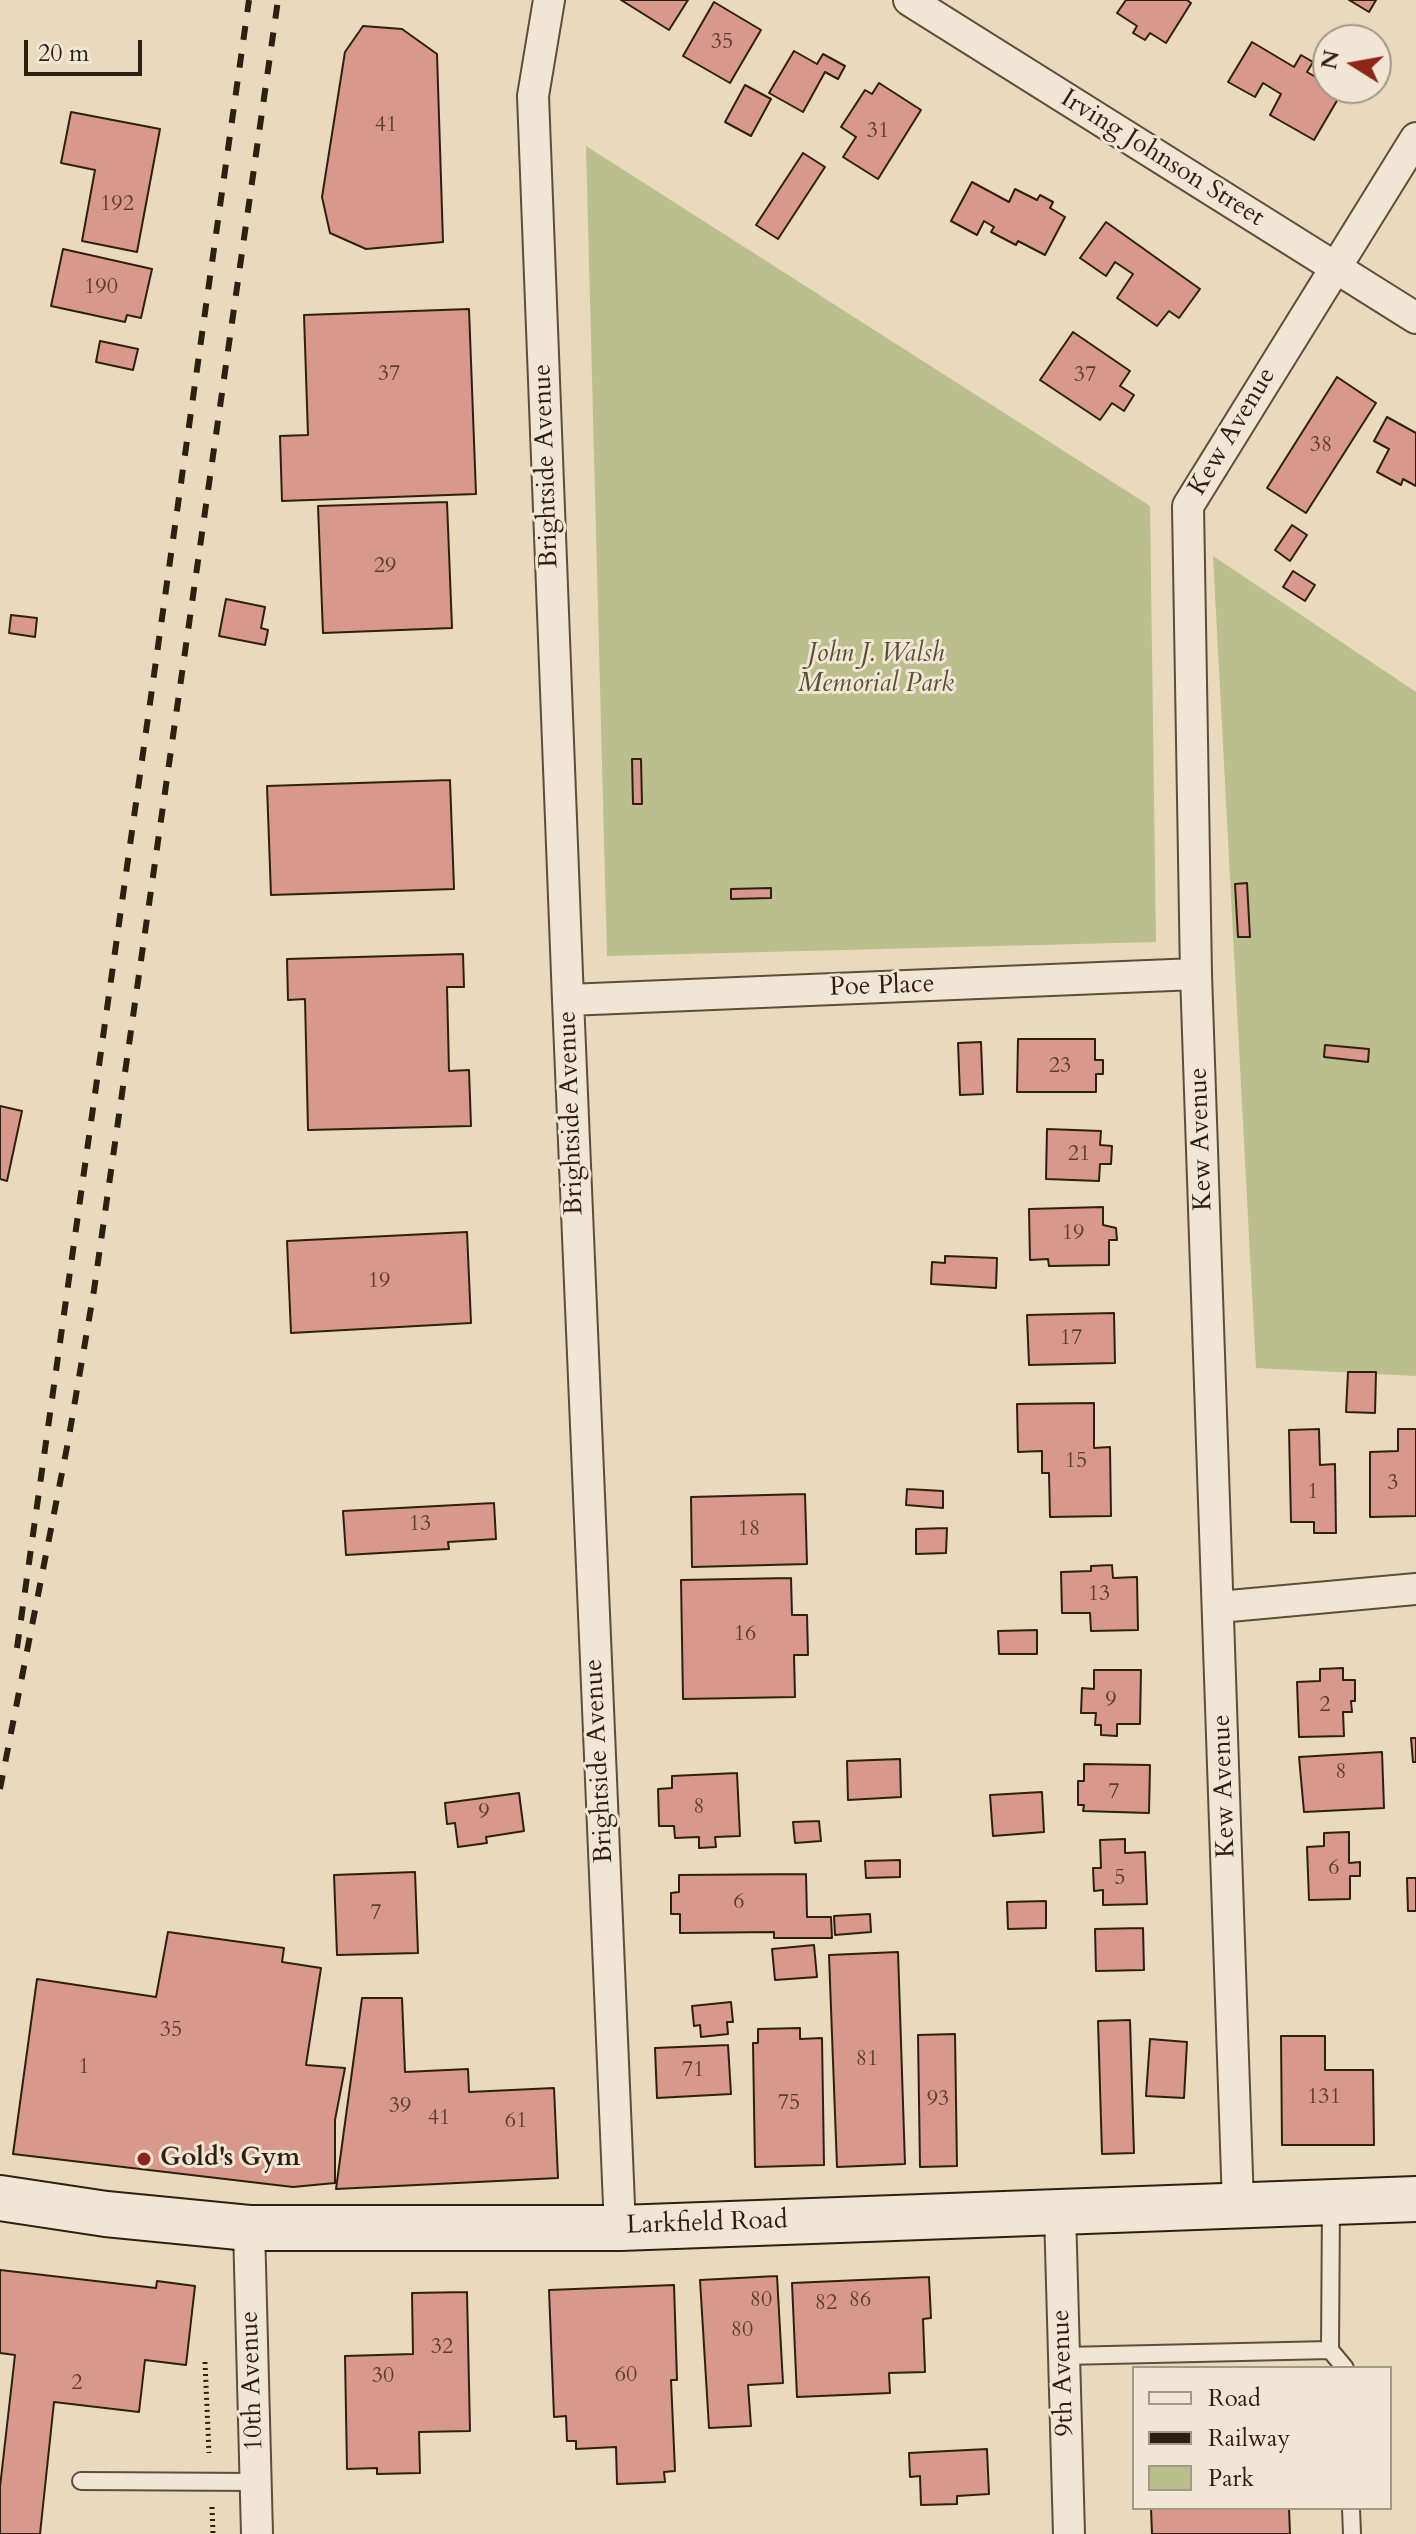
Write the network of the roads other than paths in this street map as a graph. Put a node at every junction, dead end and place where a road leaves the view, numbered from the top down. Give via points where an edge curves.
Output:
1 (549, 0) edge
2 (909, 0) edge
3 (1416, 138) edge
4 (1334, 267) junction
5 (1416, 318) edge
6 (1196, 974) junction
7 (568, 1000) junction
8 (1416, 1589) edge
9 (1219, 1607) junction
10 (0, 2198) edge
11 (1416, 2199) edge
12 (1331, 2201) junction
13 (1238, 2204) junction
14 (1060, 2212) junction
15 (249, 2228) junction
16 (620, 2228) junction
17 (1330, 2350) junction
18 (1064, 2356) junction
19 (1343, 2366) edge
20 (81, 2481) dead end
21 (256, 2482) junction
22 (1351, 2510) edge
23 (257, 2534) edge
24 (1069, 2534) edge
25 (1352, 2534) edge

1 - 7 street, Brightside Avenue via 533,96
2 - 4 street, Irving Johnson Street
3 - 4 street, Kew Avenue
4 - 5 street, Irving Johnson Street
4 - 6 street, Kew Avenue via 1188,506
6 - 7 street, Poe Place
6 - 9 street, Kew Avenue
7 - 16 street, Brightside Avenue
8 - 9 street
9 - 13 street, Kew Avenue
10 - 15 main road, Larkfield Road
11 - 12 main road, Larkfield Road
12 - 13 main road, Larkfield Road
12 - 17 lane
13 - 14 main road, Larkfield Road
14 - 16 main road, Larkfield Road
14 - 18 street, 9th Avenue
15 - 16 main road, Larkfield Road
15 - 21 street, 10th Avenue
17 - 18 lane
17 - 19 lane
18 - 24 street, 9th Avenue
20 - 21 lane
21 - 23 street, 10th Avenue
22 - 25 lane

